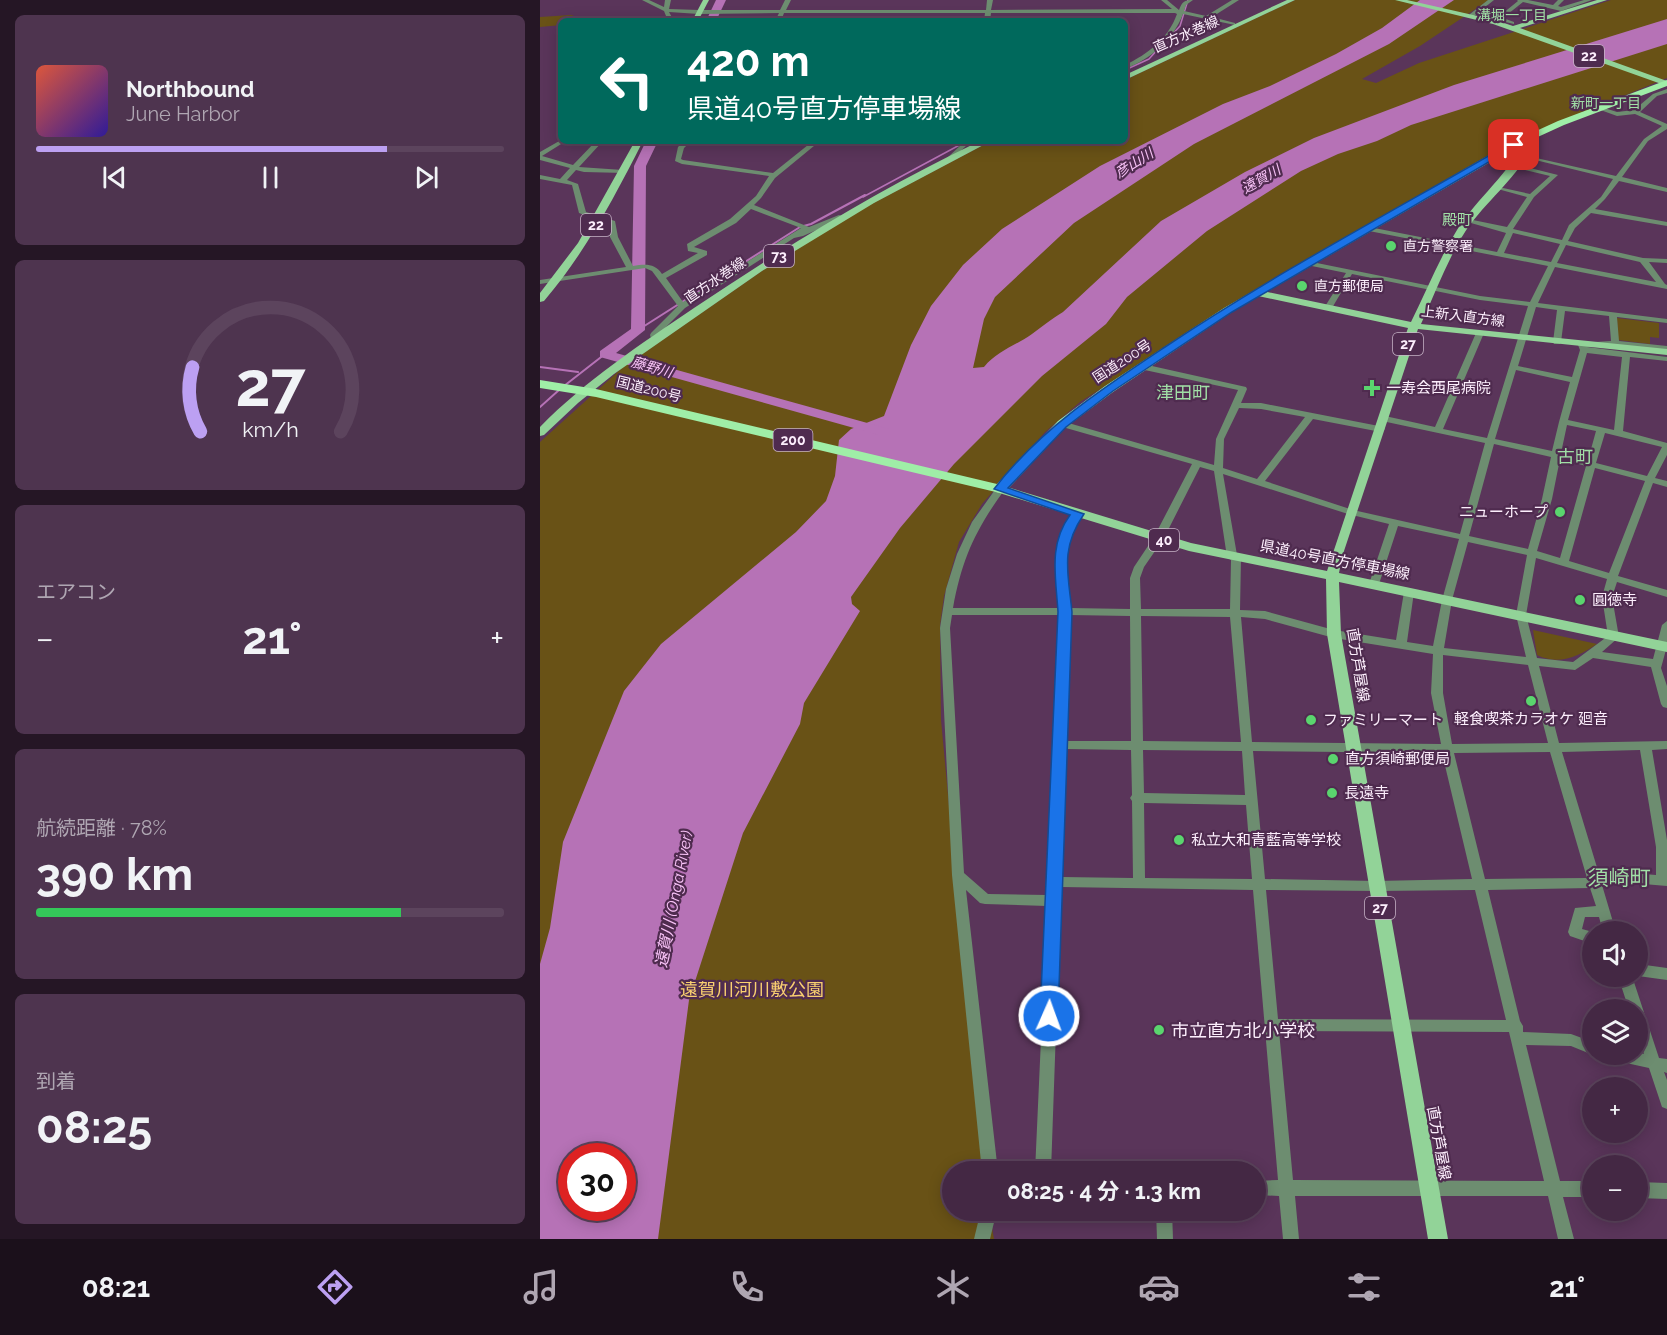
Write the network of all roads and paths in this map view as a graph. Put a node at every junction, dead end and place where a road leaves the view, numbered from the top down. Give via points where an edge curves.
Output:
1 (645, 0) edge
2 (668, 0) edge
3 (706, 0) edge
4 (711, 0) edge
5 (788, 0) edge
6 (990, 0) edge
7 (1164, 0) edge
8 (1190, 0) edge
9 (1236, 0) edge
10 (1292, 0) edge
11 (1398, 0) edge
12 (1491, 0) edge
13 (1521, 0) edge
14 (1561, 0) edge
15 (1589, 0) edge
16 (1604, 0) edge
17 (1554, 7) junction
18 (653, 10) dead end
19 (667, 11) junction
20 (989, 11) junction
21 (704, 12) junction
22 (783, 12) junction
23 (1179, 12) junction
24 (1470, 14) junction
25 (670, 18) edge
26 (698, 18) edge
27 (702, 18) edge
28 (780, 18) edge
29 (988, 18) edge
30 (1207, 18) junction
31 (1256, 18) junction
32 (1233, 24) junction
33 (1516, 27) junction
34 (1216, 38) junction
35 (1128, 66) edge
36 (1128, 77) edge
37 (1665, 84) edge
38 (1598, 108) junction
39 (1636, 112) junction
40 (1667, 126) edge
41 (1532, 136) junction
42 (559, 144) edge
43 (597, 144) edge
44 (634, 144) edge
45 (686, 144) edge
46 (813, 144) edge
47 (965, 144) edge
48 (981, 144) edge
49 (1521, 155) junction
50 (540, 157) edge
51 (948, 160) junction
52 (1514, 166) junction
53 (576, 168) junction
54 (620, 172) junction
55 (774, 175) junction
56 (540, 177) edge
57 (1616, 179) junction
58 (553, 180) junction
59 (563, 180) junction
60 (540, 187) edge
61 (1496, 187) junction
62 (1667, 190) edge
63 (1531, 195) junction
64 (750, 206) junction
65 (1592, 211) junction
66 (843, 217) junction
67 (598, 218) junction
68 (1468, 221) junction
69 (1667, 224) edge
70 (1369, 229) junction
71 (1509, 231) junction
72 (801, 234) junction
73 (1563, 243) junction
74 (1454, 246) junction
75 (782, 254) junction
76 (1499, 255) junction
77 (1643, 260) junction
78 (1667, 261) edge
79 (1307, 263) junction
80 (1553, 264) junction
81 (631, 269) junction
82 (1350, 272) junction
83 (662, 277) junction
84 (555, 280) junction
85 (540, 282) edge
86 (1665, 286) edge
87 (1432, 288) junction
88 (540, 293) edge
89 (1258, 293) junction
90 (540, 299) edge
91 (682, 306) junction
92 (1532, 306) junction
93 (1328, 308) junction
94 (1562, 309) junction
95 (1613, 315) junction
96 (1667, 321) edge
97 (1415, 326) junction
98 (1480, 333) junction
99 (1521, 338) junction
100 (655, 340) junction
101 (1557, 342) junction
102 (1615, 343) junction
103 (1583, 347) junction
104 (1667, 350) edge
105 (1626, 355) junction
106 (1667, 359) edge
107 (1513, 366) junction
108 (1143, 367) junction
109 (1574, 380) junction
110 (540, 384) edge
111 (590, 392) junction
112 (1237, 405) junction
113 (1311, 415) junction
114 (1563, 422) junction
115 (1062, 424) junction
116 (1383, 424) junction
117 (1601, 430) junction
118 (1438, 431) junction
119 (540, 433) edge
120 (1618, 433) junction
121 (1490, 442) junction
122 (1667, 446) edge
123 (1557, 455) junction
124 (1197, 464) junction
125 (1591, 464) junction
126 (1218, 469) junction
127 (1650, 479) junction
128 (1258, 482) junction
129 (1667, 484) edge
130 (996, 488) junction
131 (1351, 512) junction
132 (1078, 514) junction
133 (1394, 523) junction
134 (1159, 538) junction
135 (1463, 539) junction
136 (1532, 553) junction
137 (1234, 558) junction
138 (1564, 562) junction
139 (1332, 576) junction
140 (1613, 577) junction
141 (1374, 584) junction
142 (1409, 592) junction
143 (1667, 594) edge
144 (1447, 600) junction
145 (947, 611) junction
146 (1065, 612) junction
147 (1134, 613) junction
148 (1235, 613) junction
149 (1521, 615) junction
150 (1667, 625) edge
151 (1334, 634) junction
152 (1614, 637) junction
153 (1401, 645) junction
154 (1663, 647) edge
155 (1438, 651) junction
156 (1593, 654) junction
157 (1533, 663) junction
158 (1657, 664) junction
159 (1667, 704) edge
160 (1059, 744) junction
161 (1136, 745) junction
162 (1645, 745) junction
163 (1667, 745) edge
164 (1247, 746) junction
165 (1554, 746) junction
166 (1353, 748) junction
167 (1447, 748) junction
168 (1136, 798) junction
169 (1251, 800) junction
170 (958, 875) junction
171 (1665, 881) edge
172 (1054, 882) junction
173 (1139, 883) junction
174 (1594, 883) junction
175 (1258, 885) junction
176 (1376, 886) junction
177 (1482, 886) junction
178 (1053, 901) junction
179 (1604, 911) junction
180 (1607, 921) edge
181 (1582, 934) edge
182 (1648, 971) edge
183 (1667, 974) edge
184 (1272, 1025) junction
185 (1400, 1026) junction
186 (1517, 1032) junction
187 (1648, 1038) edge
188 (1582, 1044) edge
189 (1660, 1065) edge
190 (1667, 1102) edge
191 (989, 1161) edge
192 (1043, 1161) edge
193 (1266, 1188) edge
194 (1286, 1189) junction
195 (1429, 1189) junction
196 (1554, 1189) junction
197 (1582, 1189) edge
198 (1648, 1190) edge
199 (1667, 1191) edge
200 (986, 1221) edge
201 (1164, 1221) edge
202 (982, 1239) edge
203 (1165, 1239) edge
204 (1290, 1239) edge
205 (1438, 1239) edge
206 (1566, 1239) edge

1 - 19 street
2 - 19 street
3 - 21 main road
4 - 21 main road
5 - 22 street
6 - 20 street
7 - 23 street
8 - 23 street
9 - 30 street
10 - 31 main road, 直方水巻線
11 - 24 main road
12 - 24 street
13 - 17 street
13 - 33 street via 1499,19
14 - 17 street
15 - 17 street via 1561,9
16 - 33 main road
18 - 19 street
19 - 21 street
19 - 25 street
20 - 22 street
20 - 23 street
20 - 29 street
21 - 22 street
21 - 26 main road
21 - 27 main road
22 - 28 street
23 - 30 street
23 - 35 street via 1177,26 1145,58
24 - 33 main road
30 - 32 street
31 - 32 street
31 - 34 main road, 直方水巻線
32 - 34 street
33 - 37 main road, 22
34 - 36 main road, 直方水巻線
37 - 38 highway, 国道200号
37 - 39 street
38 - 39 street via 1617,114
38 - 41 highway, 国道200号
39 - 40 street
40 - 57 street via 1646,140
41 - 49 main road, 直方芦屋線 / 27
41 - 70 highway, 国道200号
42 - 50 street
43 - 53 street
44 - 54 main road, 22
45 - 55 street via 678,153 677,160 682,162
46 - 55 street
47 - 51 street
48 - 51 main road, 直方水巻線 / 73
49 - 52 main road, 直方芦屋線 / 27
49 - 57 street
50 - 53 street
51 - 66 main road, 直方水巻線 / 73
52 - 61 main road, 直方芦屋線 / 27
52 - 63 street via 1555,176
53 - 54 street
53 - 59 street
54 - 67 main road, 22
55 - 64 street
56 - 58 street
57 - 62 street
57 - 65 street
58 - 59 street
58 - 60 street
59 - 67 street via 575,184 583,213
61 - 63 street
61 - 68 main road, 直方芦屋線 / 27
63 - 71 street
64 - 72 street via 806,227
64 - 83 street via 733,221 690,246 704,253
65 - 69 street
65 - 73 street via 1572,227
66 - 72 street via 830,219
66 - 75 main road, 直方水巻線 / 73
67 - 81 street via 612,223
67 - 84 main road, 22
68 - 71 street
68 - 74 main road, 直方芦屋線 / 27
70 - 74 street
70 - 79 highway, 国道200号
71 - 73 street
71 - 76 street
72 - 75 street via 780,249
72 - 91 street via 791,236
73 - 77 street
73 - 80 street
74 - 76 street
74 - 87 main road, 直方芦屋線 / 27
75 - 100 main road, 直方水巻線 / 73
76 - 80 street
77 - 78 street
77 - 86 street
79 - 82 street
79 - 89 highway, 国道200号
80 - 86 street
80 - 92 street
81 - 83 street via 645,266
81 - 84 street
82 - 87 street
82 - 93 street
83 - 91 street
84 - 85 street
84 - 88 main road, 22
84 - 90 main road, 22
87 - 92 street
87 - 97 main road, 直方芦屋線 / 27
89 - 93 main road, 上新入直方線
89 - 108 highway, 国道200号
91 - 100 street via 654,335
92 - 94 street
92 - 99 street
93 - 97 main road, 上新入直方線
94 - 95 street
94 - 101 street
95 - 96 street
95 - 102 street
97 - 98 main road, 上新入直方線
97 - 116 main road, 直方芦屋線 / 27
98 - 99 main road, 上新入直方線
98 - 118 street
99 - 101 main road, 上新入直方線
99 - 107 street
100 - 111 main road, 直方水巻線 / 73
101 - 103 main road, 上新入直方線
102 - 103 street
102 - 104 street
103 - 104 main road, 上新入直方線
103 - 105 street
103 - 109 street
105 - 106 street
105 - 120 street
107 - 109 street
107 - 121 street
108 - 112 street via 1243,389
108 - 115 highway, 国道200号
109 - 114 street
110 - 111 highway, 国道200号 / 200
111 - 119 main road, 直方水巻線 / 73
111 - 130 highway, 国道200号 / 200
112 - 113 street
112 - 126 street via 1220,439
113 - 116 street
113 - 128 street
114 - 117 street
114 - 123 street
115 - 124 street
115 - 130 highway, 国道200号
116 - 118 street
116 - 131 main road, 直方芦屋線 / 27
117 - 120 street
117 - 125 street
118 - 121 street
120 - 122 street
121 - 123 street
121 - 135 street
122 - 127 street
123 - 125 street
123 - 136 street
124 - 126 street
124 - 134 street
125 - 127 street
125 - 138 street
126 - 128 street
126 - 137 street
127 - 129 street
127 - 140 street
128 - 131 street
130 - 132 main road, 県道40号直方停車場線 / 40
130 - 145 street via 966,539
131 - 133 street
131 - 139 main road, 直方芦屋線 / 27
132 - 134 main road, 県道40号直方停車場線 / 40
132 - 146 street via 1066,530 1060,552
133 - 135 street
133 - 141 street
134 - 137 main road, 県道40号直方停車場線 / 40
134 - 147 street via 1135,578
135 - 136 street
135 - 144 street
136 - 138 street
136 - 149 street
137 - 139 main road, 県道40号直方停車場線 / 40
137 - 148 street
138 - 140 street
139 - 141 main road, 県道40号直方停車場線 / 40
139 - 151 main road, 直方芦屋線 / 27
140 - 143 street
140 - 152 street via 1607,597
141 - 142 main road, 県道40号直方停車場線 / 40
142 - 144 main road, 県道40号直方停車場線 / 40
142 - 153 street
144 - 149 main road, 県道40号直方停車場線 / 40
144 - 155 street
145 - 146 street
145 - 170 street via 946,675
146 - 147 street
146 - 160 street
147 - 148 street
147 - 161 street
148 - 151 street via 1264,615
148 - 164 street
149 - 152 main road, 県道40号直方停車場線 / 40
149 - 157 street
150 - 154 street
151 - 153 street
151 - 166 main road, 直方芦屋線 / 27
152 - 154 main road, 県道40号直方停車場線 / 40
152 - 156 street
153 - 155 street
154 - 158 street
155 - 157 street
155 - 167 street via 1437,693
156 - 157 street via 1575,666
156 - 158 street
157 - 165 street
158 - 159 street
160 - 161 street
160 - 172 street
161 - 164 street
161 - 168 street
162 - 163 street
162 - 165 street
162 - 171 street
164 - 166 street
164 - 169 street
165 - 167 street
165 - 174 street
166 - 167 street
166 - 176 main road, 直方芦屋線 / 27
167 - 177 street
168 - 169 street
168 - 173 street
169 - 175 street
170 - 178 street via 985,899
170 - 191 street
171 - 174 street via 1606,876
172 - 173 street
172 - 178 street
173 - 175 street
174 - 177 street
174 - 179 street
175 - 176 street
175 - 184 street
176 - 177 street
176 - 185 main road, 直方芦屋線 / 27
177 - 186 street
178 - 192 street
179 - 180 street
179 - 181 street via 1580,912 1575,932
182 - 183 street
184 - 185 street
184 - 194 street
185 - 186 street
185 - 195 main road, 直方芦屋線 / 27
186 - 188 street
186 - 196 street
187 - 189 street
189 - 190 street
193 - 194 street
194 - 195 street
194 - 204 street
195 - 196 street
195 - 205 main road, 直方芦屋線 / 27
196 - 197 street
196 - 206 street
198 - 199 street
200 - 202 street
201 - 203 street

